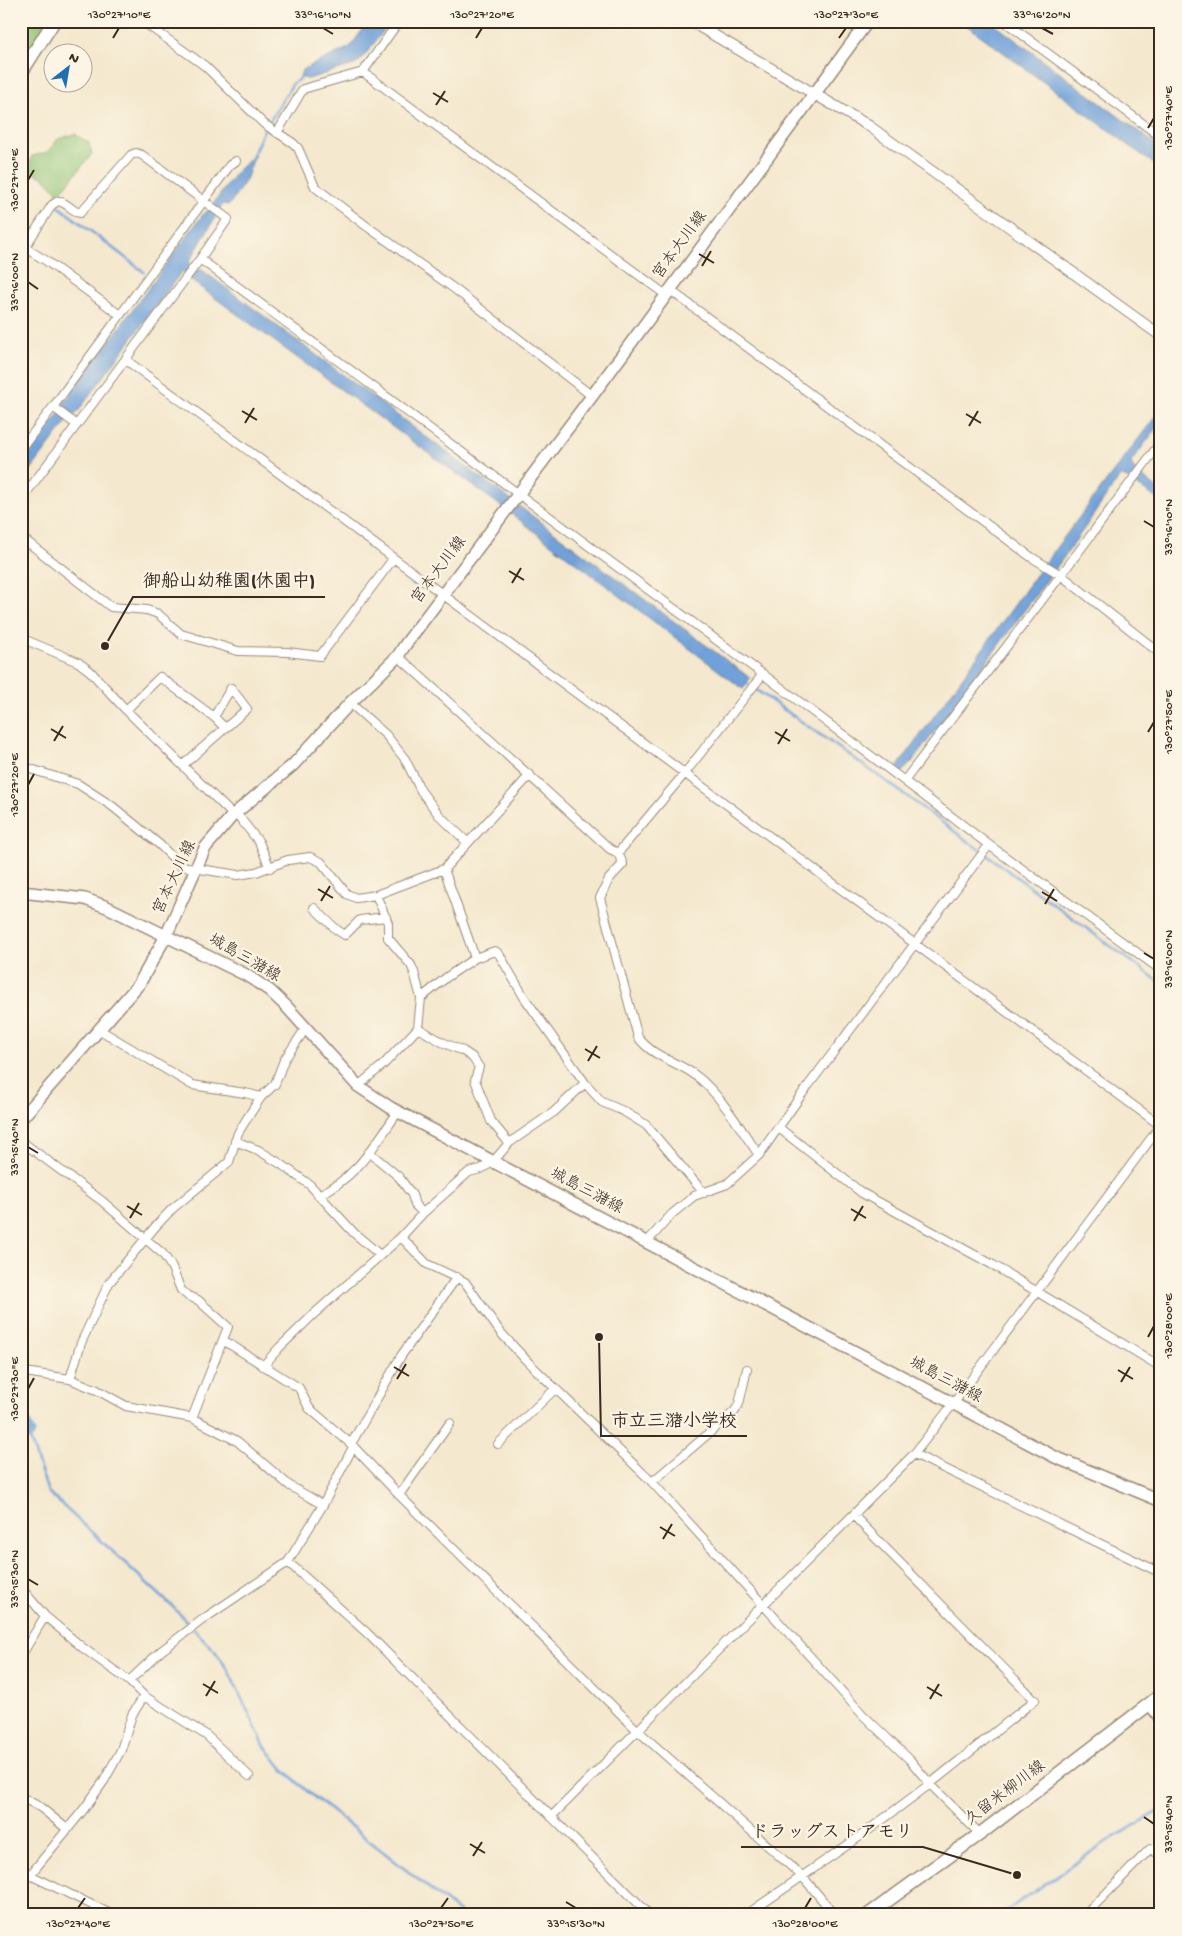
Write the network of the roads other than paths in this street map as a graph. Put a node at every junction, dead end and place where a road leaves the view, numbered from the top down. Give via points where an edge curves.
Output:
1 (54, 21) edge
2 (142, 21) edge
3 (399, 21) edge
4 (690, 21) edge
5 (868, 21) edge
6 (1004, 21) edge
7 (363, 72) junction
8 (21, 73) edge
9 (815, 94) junction
10 (271, 128) junction
11 (1161, 137) edge
12 (236, 161) dead end
13 (206, 202) junction
14 (23, 246) edge
15 (198, 262) junction
16 (668, 293) junction
17 (120, 315) junction
18 (1161, 336) edge
19 (126, 360) junction
20 (592, 396) junction
21 (55, 409) junction
22 (74, 423) junction
23 (1161, 442) edge
24 (21, 449) edge
25 (517, 495) junction
26 (21, 500) edge
27 (21, 537) edge
28 (393, 558) junction
29 (1059, 574) junction
30 (444, 594) junction
31 (21, 638) edge
32 (1161, 654) edge
33 (398, 656) junction
34 (762, 674) junction
35 (350, 703) junction
36 (126, 710) junction
37 (214, 717) junction
38 (225, 728) junction
39 (21, 766) edge
40 (183, 766) junction
41 (685, 773) junction
42 (530, 775) junction
43 (902, 778) junction
44 (235, 814) junction
45 (468, 843) junction
46 (989, 845) junction
47 (618, 853) junction
48 (196, 868) junction
49 (270, 868) junction
50 (444, 869) junction
51 (21, 892) edge
52 (376, 895) junction
53 (314, 908) dead end
54 (386, 917) junction
55 (166, 936) junction
56 (915, 944) junction
57 (475, 958) junction
58 (1161, 970) edge
59 (421, 998) junction
60 (306, 1028) junction
61 (418, 1028) junction
62 (100, 1030) junction
63 (585, 1083) junction
64 (358, 1086) junction
65 (261, 1097) junction
66 (398, 1112) junction
67 (21, 1119) edge
68 (1161, 1126) edge
69 (779, 1128) junction
70 (21, 1141) edge
71 (235, 1142) junction
72 (509, 1144) junction
73 (369, 1152) junction
74 (759, 1155) junction
75 (493, 1162) junction
76 (704, 1193) junction
77 (318, 1195) junction
78 (424, 1213) junction
79 (401, 1237) junction
80 (146, 1239) junction
81 (647, 1242) junction
82 (380, 1255) junction
83 (457, 1276) junction
84 (1037, 1292) junction
85 (223, 1340) junction
86 (264, 1366) junction
87 (1161, 1367) edge
88 (747, 1368) dead end
89 (21, 1373) edge
90 (70, 1379) junction
91 (555, 1389) junction
92 (953, 1404) junction
93 (192, 1418) junction
94 (450, 1423) dead end
95 (498, 1444) dead end
96 (352, 1446) junction
97 (914, 1454) junction
98 (652, 1482) junction
99 (399, 1495) junction
100 (1161, 1501) edge
101 (323, 1505) junction
102 (854, 1515) junction
103 (288, 1562) junction
104 (1161, 1574) edge
105 (21, 1588) edge
106 (763, 1605) junction
107 (45, 1616) junction
108 (21, 1656) edge
109 (129, 1680) junction
110 (1161, 1695) edge
111 (144, 1696) junction
112 (1150, 1704) junction
113 (1161, 1719) edge
114 (637, 1730) junction
115 (249, 1776) dead end
116 (930, 1784) junction
117 (21, 1797) edge
118 (551, 1816) junction
119 (67, 1829) junction
120 (980, 1834) junction
121 (1161, 1855) edge
122 (30, 1875) junction
123 (802, 1876) junction
124 (21, 1882) edge
125 (113, 1915) edge
126 (650, 1915) edge
127 (746, 1915) edge
128 (835, 1915) edge
129 (868, 1915) edge
130 (1085, 1915) edge

1 - 8 main road
2 - 10 street via 204,66
3 - 7 street
4 - 9 street
5 - 9 main road, 宮本大川線
6 - 11 street
7 - 10 street via 303,89
7 - 16 street
9 - 16 main road, 宮本大川線
9 - 18 street via 897,144
10 - 20 street via 298,148 315,187 456,290
12 - 13 street
13 - 14 street via 142,154 136,153 80,213 62,201 52,205
13 - 15 street via 228,219
13 - 17 street
14 - 17 street
15 - 19 street
15 - 25 street
16 - 20 main road, 宮本大川線
16 - 29 street via 1031,557
17 - 21 street
19 - 22 street
19 - 28 street
20 - 25 main road, 宮本大川線
21 - 22 street
21 - 24 street
22 - 26 street
23 - 29 street
25 - 30 main road, 宮本大川線
25 - 34 street
27 - 28 street via 111,607 147,610 158,614 181,634 238,651 311,656 320,656
28 - 30 street
29 - 32 street
29 - 43 street
30 - 33 main road, 宮本大川線
30 - 41 street
31 - 36 street via 78,662
33 - 35 main road, 宮本大川線
33 - 42 street
34 - 41 street
34 - 43 street
35 - 44 main road, 宮本大川線 via 293,765
35 - 45 street via 386,735 405,758 421,791 439,815
36 - 37 street via 160,677
36 - 40 street
37 - 38 street
37 - 38 street via 231,688 247,709
38 - 40 street
39 - 48 street via 78,784 112,806 181,866
40 - 44 street
41 - 47 street
41 - 56 street
42 - 45 street
42 - 47 street via 610,850
43 - 46 street
44 - 48 main road, 宮本大川線 via 205,848
44 - 49 street via 259,842
45 - 50 street
46 - 56 street
46 - 58 street
47 - 74 street via 623,864 609,879 600,898 638,1037 646,1048 697,1076 710,1087
48 - 49 street via 238,875
48 - 55 main road, 宮本大川線
49 - 52 street via 288,860 310,857 321,862 347,894 356,898
50 - 52 street
50 - 57 street
51 - 55 main road, 城島三潴線 via 86,899
52 - 54 street
53 - 54 street via 345,935 360,920
54 - 59 street via 388,938 411,965
55 - 60 main road, 城島三潴線 via 269,990
55 - 62 main road, 宮本大川線 via 139,984
56 - 68 street
56 - 69 street
57 - 59 street
57 - 63 street via 495,951 499,954 524,997
59 - 61 street
60 - 64 main road, 城島三潴線
60 - 65 street via 284,1060 275,1084
61 - 64 street
61 - 72 street via 472,1057 478,1067 475,1080 490,1121
62 - 65 street via 192,1085
62 - 67 main road, 宮本大川線
63 - 72 street via 554,1112
63 - 76 street via 602,1102 646,1125
64 - 66 main road, 城島三潴線
65 - 71 street
66 - 73 street
66 - 75 main road, 城島三潴線
68 - 84 street
69 - 74 street
69 - 84 street via 862,1193
70 - 80 street via 102,1201
71 - 77 street via 258,1150 281,1164 310,1185
71 - 80 street via 229,1162 172,1209
72 - 75 street
73 - 77 street via 344,1180
73 - 78 street via 399,1177 412,1194 415,1205
74 - 76 street via 727,1184
75 - 78 street via 469,1172
75 - 81 main road, 城島三潴線
76 - 81 street via 694,1196 672,1214
77 - 82 street
78 - 79 street
79 - 82 street
79 - 83 street via 427,1264
80 - 85 street via 164,1254 181,1290 198,1300 228,1327
80 - 90 street via 109,1283 81,1343
81 - 92 main road, 城島三潴線
82 - 86 street via 315,1313
83 - 91 street via 465,1282 501,1333
83 - 96 street via 401,1356
84 - 87 street
84 - 92 street
85 - 86 street
85 - 93 street
86 - 96 street via 299,1388 309,1408
88 - 98 street via 735,1411
89 - 90 street
90 - 93 street via 126,1406
91 - 95 street
91 - 98 street
92 - 97 street
92 - 100 main road, 城島三潴線 via 1056,1457
93 - 101 street via 237,1441 290,1486
94 - 99 street
96 - 99 street
96 - 101 street
97 - 102 street
97 - 104 street
98 - 106 street
99 - 114 street
101 - 103 street
102 - 106 street
102 - 116 street via 1035,1700
103 - 109 street via 189,1629
103 - 118 street via 367,1633
105 - 107 street
106 - 114 street
106 - 116 street via 863,1716 910,1760
107 - 108 street
107 - 109 street
109 - 111 street
110 - 112 main road, 久留米柳川線
111 - 115 street via 206,1735
111 - 119 street via 132,1714 121,1750 107,1775
112 - 113 main road
112 - 120 main road, 久留米柳川線
114 - 118 street
114 - 123 street
116 - 120 street
116 - 123 street
117 - 119 street via 40,1807
118 - 126 street
119 - 122 street
120 - 129 main road, 久留米柳川線
121 - 130 street via 1150,1849
122 - 124 street
122 - 125 street
123 - 127 street
123 - 128 street

